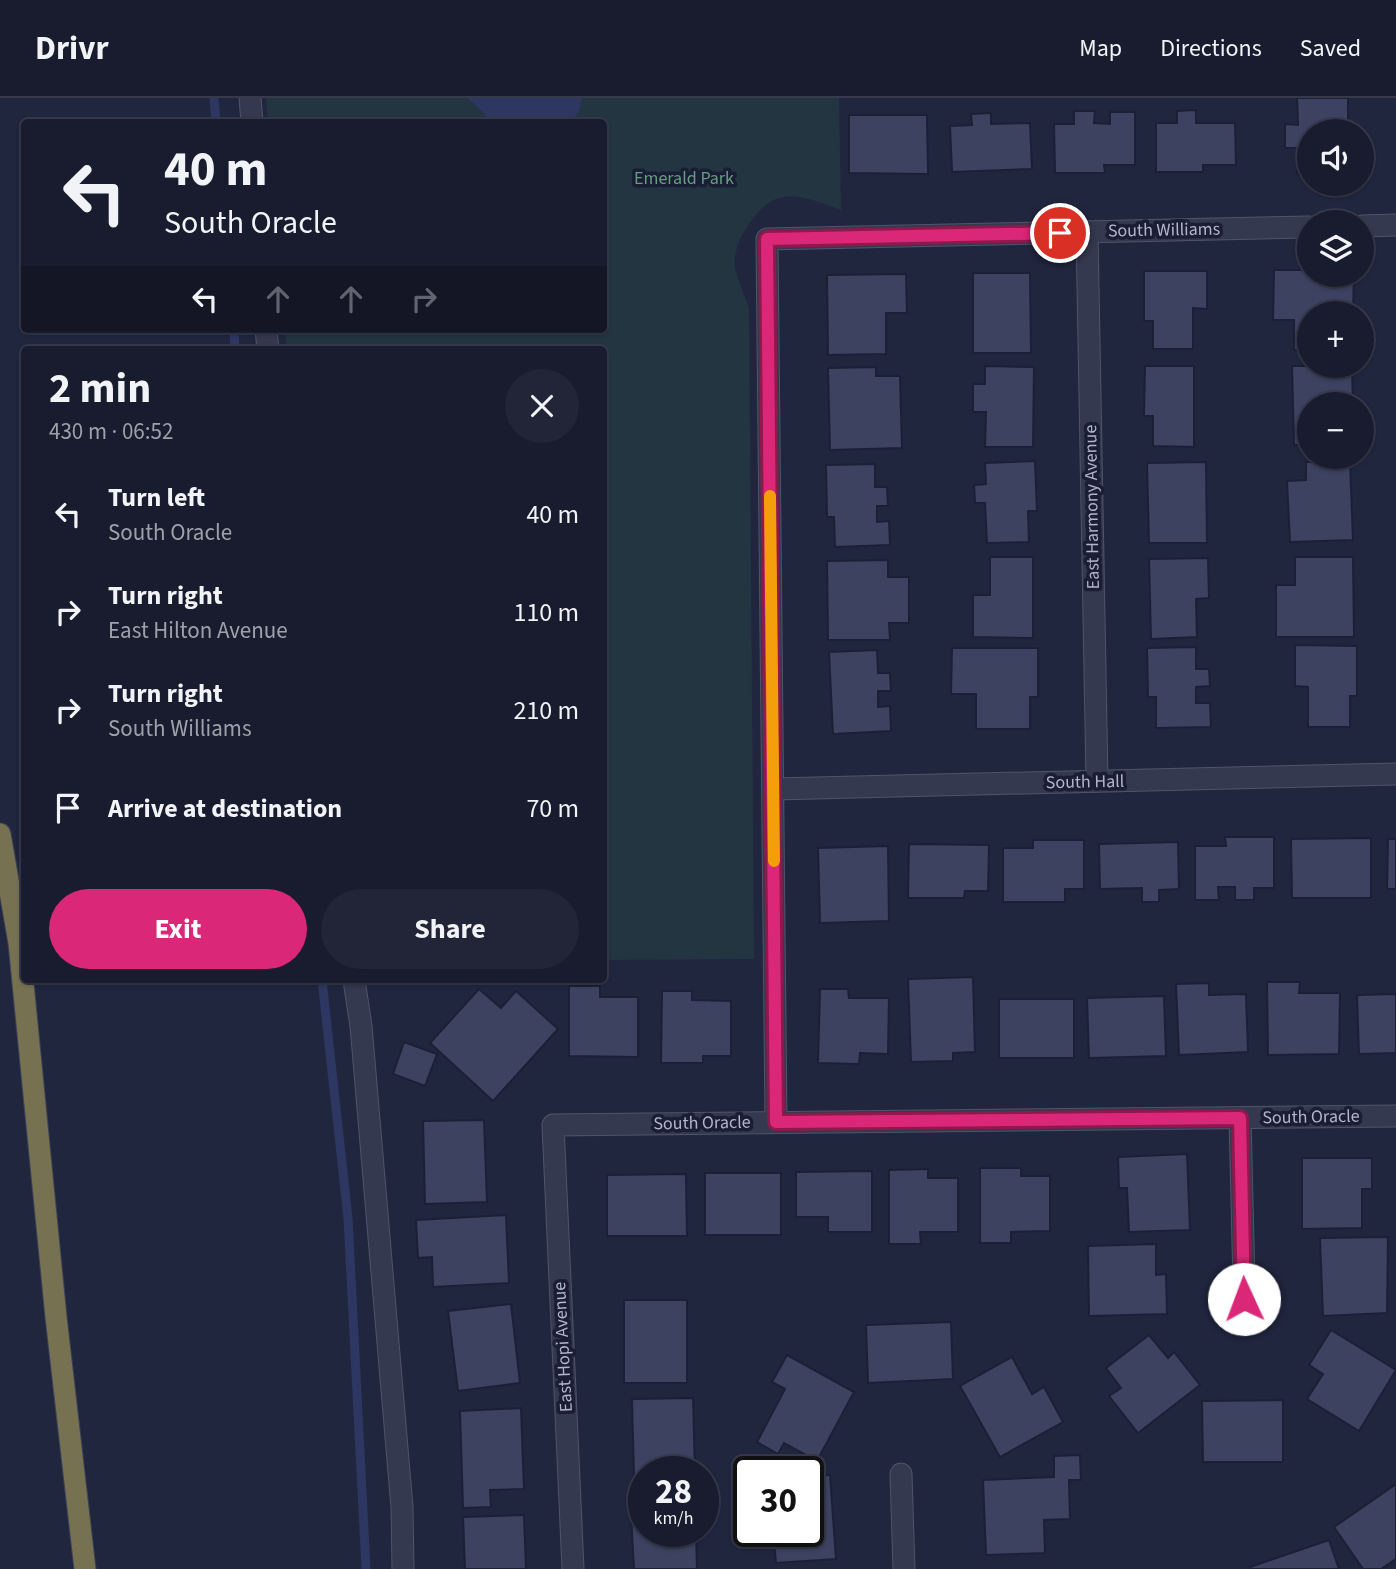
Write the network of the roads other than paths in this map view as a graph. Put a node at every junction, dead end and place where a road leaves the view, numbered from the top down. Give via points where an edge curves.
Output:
1 (250, 98) edge
2 (252, 119) edge
3 (1396, 225) edge
4 (1374, 226) edge
5 (1297, 227) edge
6 (1087, 232) junction
7 (1396, 774) edge
8 (1097, 782) junction
9 (774, 789) junction
10 (0, 834) edge
11 (21, 963) edge
12 (23, 983) edge
13 (354, 983) edge
14 (1396, 1116) edge
15 (1240, 1118) junction
16 (776, 1122) junction
17 (553, 1125) joint
18 (1245, 1325) dead end
19 (901, 1474) dead end
20 (85, 1569) edge
21 (403, 1569) edge
22 (573, 1569) edge
23 (904, 1569) edge

1 - 2 street
3 - 4 street
5 - 6 street, South Williams
6 - 8 street, East Harmony Avenue
6 - 9 street, South Williams via 767,239
7 - 8 street, South Hall
8 - 9 street, South Hall
9 - 16 street
10 - 11 highway
12 - 20 highway
13 - 21 street via 402,1507
14 - 15 street, South Oracle
15 - 16 street, South Oracle
15 - 18 street
16 - 17 street, South Oracle
17 - 22 street, East Hopi Avenue
19 - 23 street

